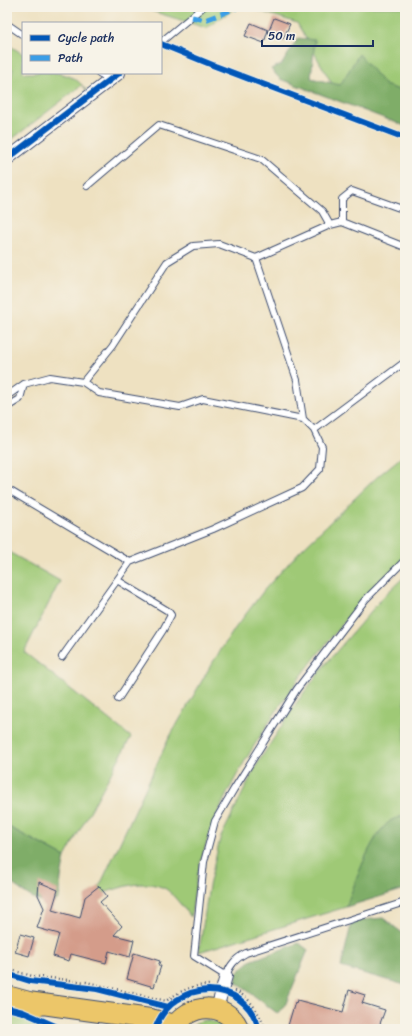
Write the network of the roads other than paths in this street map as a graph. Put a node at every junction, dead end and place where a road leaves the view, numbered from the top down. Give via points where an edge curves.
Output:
1 (203, 7) edge
2 (7, 24) edge
3 (22, 34) edge
4 (162, 41) edge
5 (104, 74) edge
6 (115, 76) edge
7 (7, 159) edge
8 (87, 186) dead end
9 (405, 210) edge
10 (342, 222) junction
11 (330, 225) junction
12 (405, 247) edge
13 (256, 258) junction
14 (405, 362) edge
15 (84, 382) junction
16 (24, 384) junction
17 (7, 396) edge
18 (7, 407) edge
19 (302, 419) junction
20 (314, 430) junction
21 (7, 489) edge
22 (405, 560) edge
23 (130, 562) junction
24 (117, 580) junction
25 (62, 657) dead end
26 (118, 699) dead end
27 (405, 902) edge
28 (222, 991) junction
29 (7, 996) edge
30 (28, 1002) junction
31 (173, 1020) edge
32 (126, 1029) edge
33 (239, 1029) edge

1 - 4 lane
2 - 3 lane
5 - 6 lane
6 - 7 street
8 - 11 lane via 159,125 261,159 322,211
9 - 10 lane via 352,191 342,199
10 - 11 lane
10 - 12 lane
11 - 13 lane
13 - 15 lane via 219,244 193,246 167,262 113,345
13 - 19 lane via 297,380
14 - 20 lane
15 - 16 lane via 50,378
15 - 19 lane via 99,393 180,406 203,399
16 - 17 lane
16 - 18 lane via 20,399
19 - 20 lane
20 - 23 lane via 322,447 320,468 302,488 213,529
21 - 23 lane
22 - 28 lane via 365,600 297,689 215,821 204,862 194,956
23 - 24 lane
24 - 25 lane
24 - 26 lane via 168,610 171,615
27 - 28 lane via 246,953 230,966
28 - 31 main road via 206,1007
28 - 33 main road via 229,1015
29 - 30 main road
30 - 31 main road
30 - 32 main road

